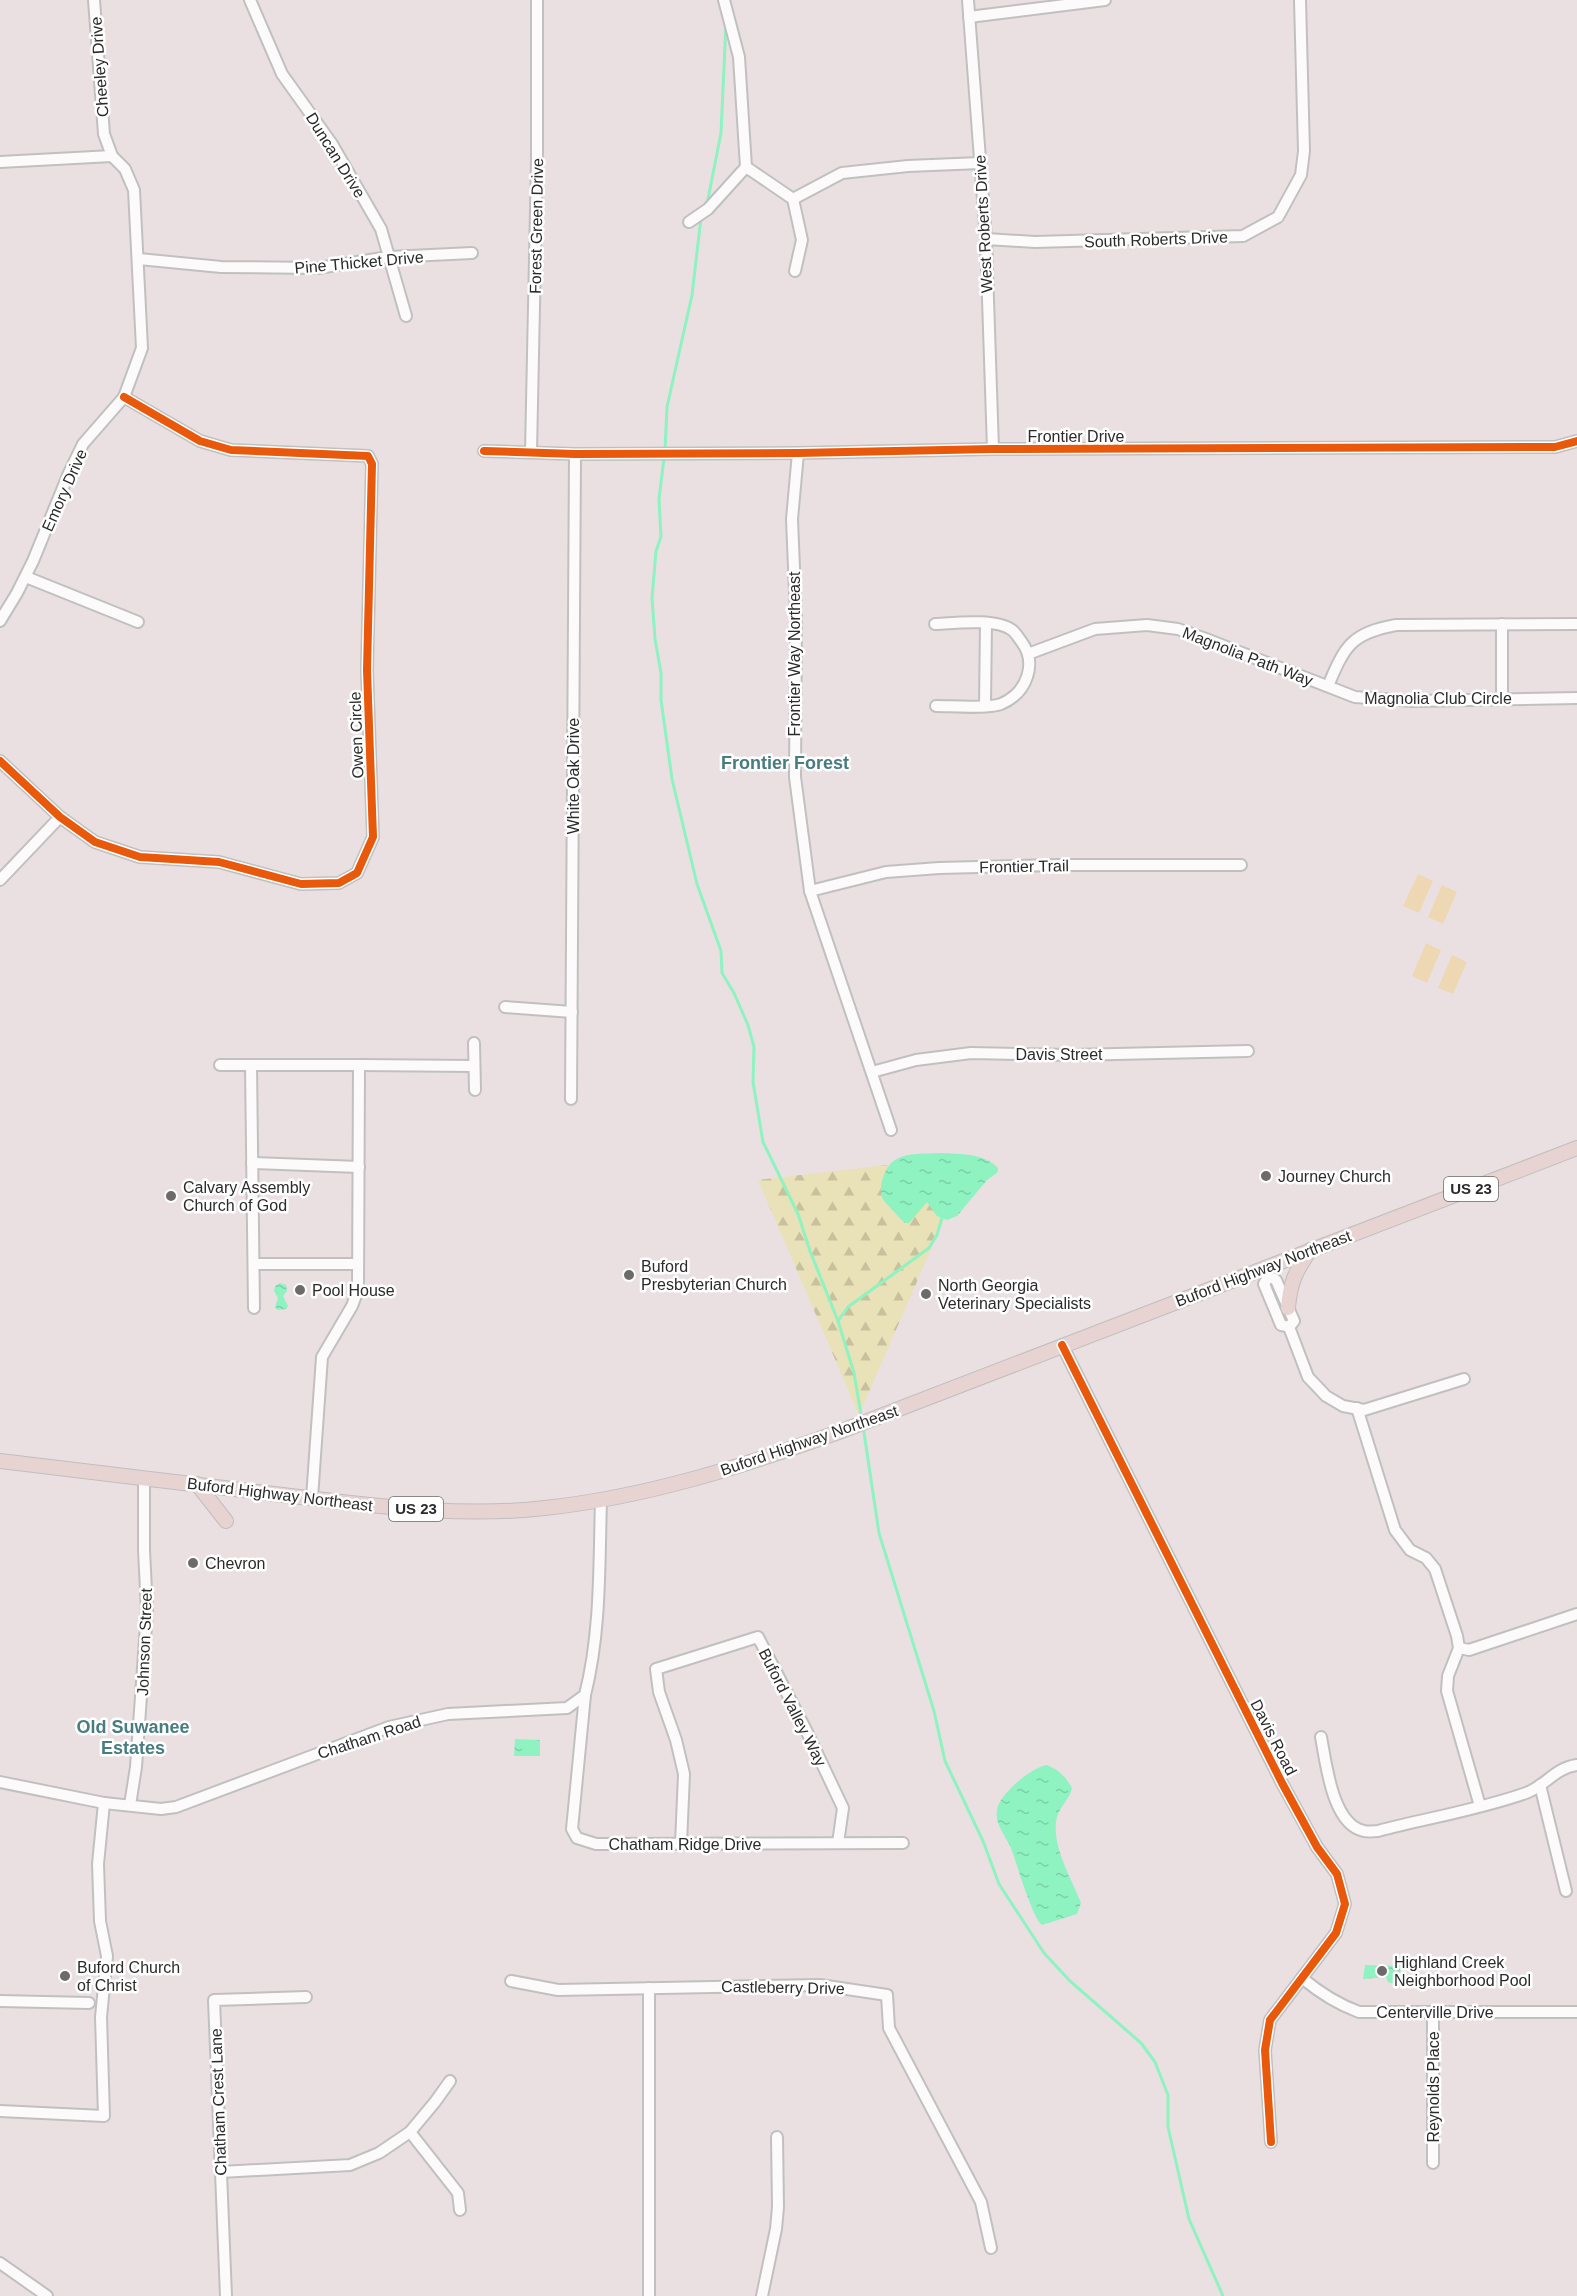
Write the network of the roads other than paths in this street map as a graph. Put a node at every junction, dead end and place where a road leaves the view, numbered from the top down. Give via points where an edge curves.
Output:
1 (94, 0) edge
2 (250, 0) edge
3 (537, 0) edge
4 (724, 0) edge
5 (968, 0) edge
6 (1105, 0) edge
7 (1300, 0) edge
8 (969, 17) junction
9 (112, 156) junction
10 (0, 162) edge
11 (980, 163) junction
12 (746, 167) junction
13 (793, 199) junction
14 (688, 222) dead end
15 (986, 239) junction
16 (472, 254) dead end
17 (389, 257) junction
18 (139, 259) junction
19 (795, 271) dead end
20 (406, 316) dead end
21 (124, 397) junction
22 (1577, 441) edge
23 (993, 448) junction
24 (484, 451) dead end
25 (531, 452) junction
26 (798, 453) junction
27 (575, 454) junction
28 (26, 577) junction
29 (0, 621) edge
30 (138, 622) dead end
31 (986, 623) junction
32 (935, 624) dead end
33 (1502, 624) junction
34 (1577, 624) edge
35 (1028, 654) junction
36 (1328, 686) junction
37 (1502, 698) junction
38 (1577, 698) edge
39 (984, 705) junction
40 (936, 706) dead end
41 (0, 761) edge
42 (60, 817) junction
43 (1242, 865) dead end
44 (0, 880) edge
45 (810, 891) junction
46 (505, 1007) dead end
47 (572, 1012) junction
48 (474, 1043) dead end
49 (1248, 1051) dead end
50 (220, 1065) dead end
51 (251, 1065) junction
52 (359, 1065) junction
53 (474, 1066) junction
54 (872, 1072) junction
55 (475, 1089) dead end
56 (570, 1099) dead end
57 (891, 1130) dead end
58 (1577, 1148) edge
59 (252, 1163) junction
60 (359, 1167) junction
61 (1310, 1250) junction
62 (254, 1264) junction
63 (358, 1264) junction
64 (1267, 1272) junction
65 (254, 1308) dead end
66 (1288, 1308) junction
67 (1289, 1327) junction
68 (1062, 1346) junction
69 (1464, 1379) dead end
70 (1356, 1408) junction
71 (0, 1461) edge
72 (144, 1479) junction
73 (197, 1484) junction
74 (312, 1498) junction
75 (601, 1500) junction
76 (226, 1521) dead end
77 (1577, 1614) edge
78 (1459, 1648) junction
79 (585, 1695) junction
80 (1321, 1737) dead end
81 (1577, 1765) edge
82 (0, 1782) edge
83 (1540, 1785) junction
84 (104, 1803) junction
85 (130, 1805) junction
86 (1479, 1806) junction
87 (838, 1843) junction
88 (903, 1843) dead end
89 (681, 1844) junction
90 (1566, 1892) dead end
91 (1302, 1978) junction
92 (511, 1981) dead end
93 (649, 1988) junction
94 (306, 1997) dead end
95 (0, 2001) edge
96 (89, 2003) dead end
97 (1433, 2012) junction
98 (1577, 2012) edge
99 (450, 2081) dead end
100 (0, 2111) edge
101 (410, 2132) junction
102 (777, 2137) dead end
103 (1271, 2142) dead end
104 (1433, 2163) dead end
105 (221, 2172) junction
106 (460, 2210) dead end
107 (991, 2248) dead end
108 (0, 2263) edge
109 (47, 2296) edge
110 (226, 2296) edge
111 (649, 2296) edge
112 (762, 2296) edge

1 - 9 street, Cheeley Drive via 104,134
2 - 17 street, Duncan Drive via 282,74 338,154 381,229
3 - 25 street, Forest Green Drive
4 - 12 street via 739,57
5 - 8 street, West Roberts Drive
6 - 8 street
7 - 15 street, South Roberts Drive via 1304,151 1301,175 1278,217 1243,236 1035,242
8 - 11 street, West Roberts Drive
9 - 10 street
9 - 18 street, Emory Drive via 125,168 134,190
11 - 13 street via 842,173
11 - 15 street, West Roberts Drive
12 - 13 street
12 - 14 street via 708,208
13 - 19 street via 802,240
15 - 23 street, West Roberts Drive
16 - 17 street, Pine Thicket Drive
17 - 18 street, Pine Thicket Drive via 318,268 221,267
17 - 20 street, Duncan Drive
18 - 21 street, Emory Drive via 142,348
21 - 28 street, Emory Drive via 83,444
21 - 42 street, Owen Circle via 200,441 231,450 368,456 372,464 367,670 373,837 357,873 339,884 301,884 219,862 141,857 95,842
22 - 23 street, Frontier Drive via 1555,447
23 - 26 street, Frontier Drive
24 - 25 street
25 - 27 street, Frontier Drive
26 - 27 street, Frontier Drive
26 - 45 street, Frontier Way Northeast via 792,519 795,777
27 - 47 street, White Oak Drive
28 - 29 street, Emory Drive
28 - 30 street
31 - 32 street
31 - 35 street via 1012,630
31 - 39 street
33 - 34 street
33 - 36 street via 1396,625 1362,634 1341,655
33 - 37 street
35 - 36 street, Magnolia Path Way via 1095,629 1148,625 1178,629
35 - 39 street via 1031,664 1025,683 1014,697 998,705
36 - 37 street, Magnolia Club Circle via 1355,697 1413,701
37 - 38 street, Magnolia Club Circle
39 - 40 street
41 - 42 street, Owen Circle
42 - 44 street
43 - 45 street, Frontier Trail via 939,868 886,872
45 - 54 street, Frontier Way Northeast
46 - 47 street
47 - 56 street, White Oak Drive
48 - 53 street
49 - 54 street, Davis Street via 971,1053 916,1060
50 - 51 street
51 - 52 street
51 - 59 street
52 - 53 street
52 - 60 street
53 - 55 street
54 - 57 street, Frontier Way Northeast
58 - 61 main road, Buford Highway Northeast / US 23
59 - 60 street
59 - 62 street
60 - 63 street
61 - 64 main road, Buford Highway Northeast / US 23
61 - 66 main road via 1295,1273
62 - 63 street
62 - 65 street
63 - 74 street via 358,1290 352,1306 321,1357
64 - 66 street via 1276,1280
64 - 67 street via 1264,1284 1281,1324
64 - 68 main road, Buford Highway Northeast / US 23
66 - 67 street via 1294,1321
67 - 70 street via 1308,1377 1326,1396
68 - 75 main road, Buford Highway Northeast / US 23 via 744,1466
68 - 91 street, Davis Road via 1282,1783 1317,1847 1337,1874 1345,1904 1336,1934
69 - 70 street via 1364,1410
70 - 78 street via 1395,1530 1410,1550 1426,1558 1435,1569
71 - 72 main road, Buford Highway Northeast / US 23
72 - 73 main road, Buford Highway Northeast / US 23
72 - 85 street, Johnson Street via 147,1611
73 - 74 main road, Buford Highway Northeast / US 23
73 - 76 main road
74 - 75 main road, Buford Highway Northeast / US 23 via 458,1512 543,1509
75 - 79 street via 597,1617
77 - 78 street via 1469,1650
78 - 86 street via 1448,1676 1447,1691
79 - 85 street, Chatham Road via 567,1708 448,1714 389,1727 176,1806 161,1809
79 - 89 street, Chatham Ridge Drive via 572,1829 577,1838 596,1844
80 - 86 street via 1339,1810 1362,1831 1378,1831
81 - 83 street via 1564,1768
82 - 84 street, Chatham Road
83 - 86 street via 1528,1793
83 - 90 street
84 - 85 street, Chatham Road
84 - 100 street via 99,1876 100,1921 108,1956 101,2017 104,2116
87 - 88 street, Chatham Ridge Drive
87 - 89 street, Chatham Ridge Drive
87 - 89 street, Buford Valley Way via 843,1808 758,1637 656,1669 659,1692 684,1774
91 - 97 street, Centerville Drive via 1330,1999 1359,2012
91 - 103 street, Davis Road via 1270,2020 1265,2050
92 - 93 street, Castleberry Drive via 558,1990
93 - 107 street, Castleberry Drive via 820,1985 887,1995 889,2028 981,2202
93 - 111 street
94 - 105 street, Chatham Crest Lane via 214,2000
95 - 96 street
97 - 98 street, Centerville Drive
97 - 104 street, Reynolds Place
99 - 101 street
101 - 105 street via 379,2153 350,2165
101 - 106 street via 458,2193
102 - 112 street via 776,2229
105 - 110 street, Chatham Crest Lane
108 - 109 street

